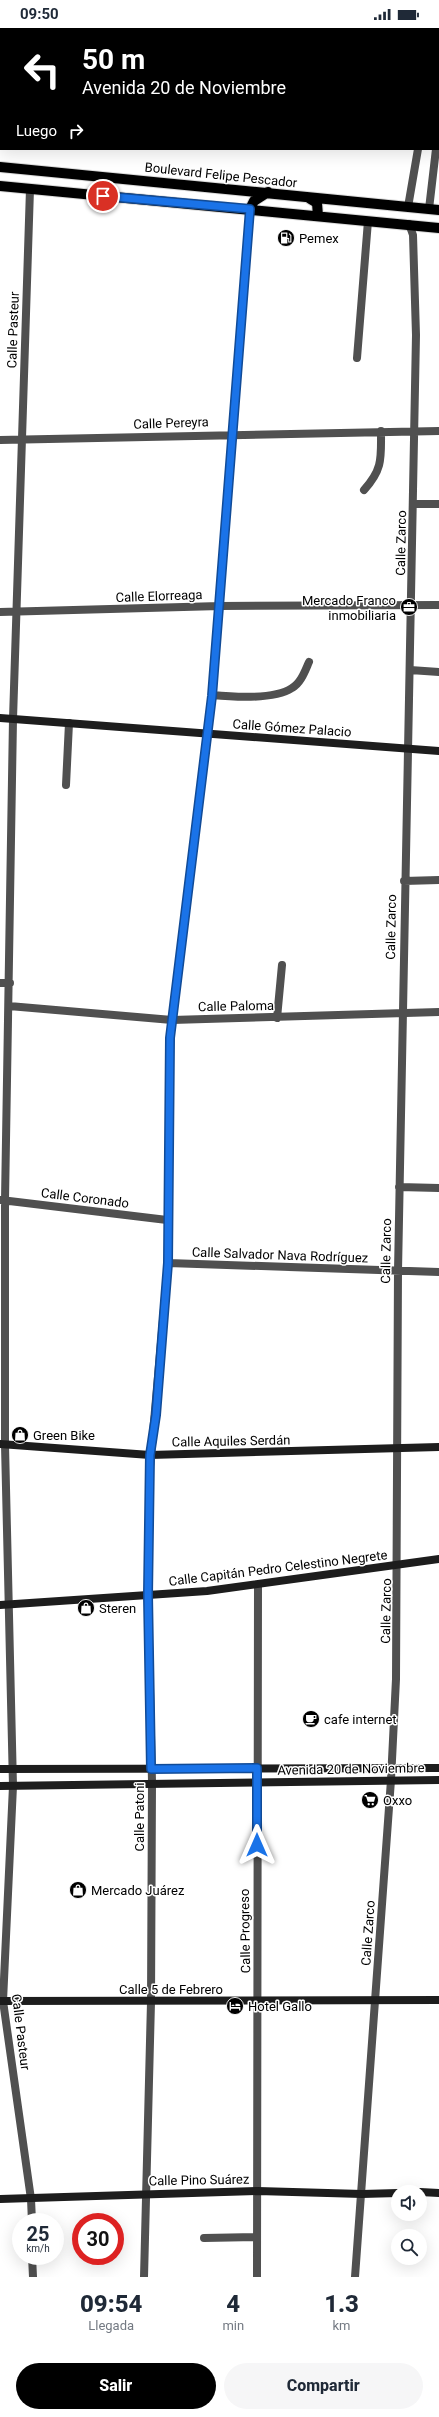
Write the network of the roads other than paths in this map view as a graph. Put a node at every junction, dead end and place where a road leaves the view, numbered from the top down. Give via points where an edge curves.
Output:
1 (418, 150) edge
2 (436, 150) edge
3 (0, 167) edge
4 (0, 186) edge
5 (30, 189) junction
6 (268, 192) junction
7 (305, 196) junction
8 (408, 207) junction
9 (250, 209) junction
10 (434, 210) edge
11 (318, 216) junction
12 (368, 221) junction
13 (409, 224) junction
14 (439, 228) edge
15 (357, 358) dead end
16 (381, 431) junction
17 (439, 431) edge
18 (415, 432) junction
19 (231, 434) junction
20 (0, 440) edge
21 (21, 440) junction
22 (364, 490) dead end
23 (413, 504) junction
24 (439, 504) edge
25 (439, 605) edge
26 (220, 606) junction
27 (411, 606) junction
28 (0, 612) edge
29 (16, 612) junction
30 (309, 662) dead end
31 (410, 670) junction
32 (439, 672) edge
33 (212, 696) junction
34 (0, 718) edge
35 (13, 719) junction
36 (69, 723) junction
37 (208, 734) junction
38 (408, 748) junction
39 (439, 751) edge
40 (66, 785) dead end
41 (439, 880) edge
42 (404, 881) junction
43 (282, 965) dead end
44 (0, 983) edge
45 (10, 983) junction
46 (9, 1006) junction
47 (439, 1012) edge
48 (401, 1013) junction
49 (277, 1018) junction
50 (172, 1020) junction
51 (399, 1187) junction
52 (439, 1188) edge
53 (2, 1200) edge
54 (167, 1220) junction
55 (168, 1263) junction
56 (398, 1271) junction
57 (439, 1272) edge
58 (3, 1444) edge
59 (439, 1447) edge
60 (396, 1448) junction
61 (150, 1455) junction
62 (439, 1559) edge
63 (398, 1565) junction
64 (258, 1585) junction
65 (148, 1595) junction
66 (4, 1605) edge
67 (257, 1768) junction
68 (392, 1768) junction
69 (439, 1768) edge
70 (0, 1769) edge
71 (13, 1769) junction
72 (151, 1769) junction
73 (391, 1780) junction
74 (439, 1780) edge
75 (152, 1782) junction
76 (257, 1782) junction
77 (0, 1786) edge
78 (13, 1786) junction
79 (3, 1895) edge
80 (258, 2000) junction
81 (375, 2000) junction
82 (439, 2000) edge
83 (2, 2001) edge
84 (150, 2002) junction
85 (258, 2191) junction
86 (427, 2192) edge
87 (146, 2193) junction
88 (391, 2193) edge
89 (439, 2193) edge
90 (362, 2194) junction
91 (0, 2199) edge
92 (31, 2199) junction
93 (32, 2213) edge
94 (257, 2237) junction
95 (204, 2238) dead end
96 (32, 2265) edge
97 (33, 2277) edge
98 (144, 2277) edge
99 (257, 2277) edge
100 (355, 2277) edge

1 - 8 street
2 - 10 street
3 - 6 main road, Boulevard Felipe Pescador
4 - 5 main road
5 - 9 main road
5 - 21 street, Calle Pasteur
6 - 7 main road, Boulevard Felipe Pescador
6 - 9 main road via 254,200
7 - 8 main road, Boulevard Felipe Pescador
7 - 11 main road via 317,203
8 - 10 main road, Boulevard Felipe Pescador
8 - 13 main road
9 - 11 main road
9 - 19 street, Calle Patoni
11 - 12 main road
12 - 13 main road
12 - 15 street
13 - 14 main road
13 - 18 street, Calle Zarco via 413,235
16 - 18 street, Calle Pereyra
16 - 19 street, Calle Pereyra
16 - 22 street via 380,466
17 - 18 street, Calle Pereyra
18 - 23 street, Calle Zarco
19 - 21 street, Calle Pereyra
19 - 26 street, Calle Patoni
20 - 21 street, Calle Pereyra
21 - 29 street, Calle Pasteur
23 - 24 street
23 - 27 street, Calle Zarco
25 - 27 street, Calle Elorreaga
26 - 27 street, Calle Elorreaga
26 - 29 street, Calle Elorreaga
26 - 33 street, Calle Patoni
27 - 31 street, Calle Zarco
28 - 29 street, Calle Elorreaga
29 - 35 street, Calle Pasteur
30 - 33 street via 303,676 292,689 274,694
31 - 32 street
31 - 38 street, Calle Zarco
33 - 37 street, Calle Patoni
34 - 35 street, Calle Gómez Palacio
35 - 36 street, Calle Gómez Palacio
35 - 45 street, Calle Pasteur
36 - 37 street, Calle Gómez Palacio
36 - 40 street
37 - 38 street, Calle Gómez Palacio
37 - 50 street, Calle Patoni
38 - 39 street, Calle Gómez Palacio
38 - 42 street, Calle Zarco
41 - 42 street
42 - 48 street, Calle Zarco
43 - 49 street
44 - 45 street
45 - 46 street, Calle Pasteur
46 - 50 street, Calle Paloma
46 - 53 street, Calle Pasteur
47 - 48 street, Calle Paloma
48 - 49 street, Calle Paloma
48 - 51 street, Calle Zarco
49 - 50 street, Calle Paloma
50 - 54 street, Calle Patoni
51 - 52 street
51 - 56 street, Calle Zarco
53 - 54 street, Calle Coronado
53 - 58 street, Calle Pasteur
54 - 55 street, Calle Patoni
55 - 56 street, Calle Salvador Nava Rodríguez
55 - 61 street, Calle Patoni via 156,1415
56 - 57 street, Calle Salvador Nava Rodríguez
56 - 60 street, Calle Zarco
58 - 61 street, Calle Aquiles Serdán
58 - 66 street, Calle Pasteur
59 - 60 street, Calle Aquiles Serdán
60 - 61 street, Calle Aquiles Serdán
60 - 63 street, Calle Zarco
61 - 65 street, Calle Patoni
62 - 63 street, Calle Capitán Pedro Celestino Negrete
63 - 64 street, Calle Capitán Pedro Celestino Negrete
63 - 68 street, Calle Zarco
64 - 65 street, Calle Capitán Pedro Celestino Negrete
64 - 67 street, Calle Progreso
65 - 66 street, Calle Capitán Pedro Celestino Negrete
65 - 72 street, Calle Patoni
66 - 71 street, Calle Pasteur
67 - 68 street, Avenida 20 de Noviembre
67 - 72 street, Avenida 20 de Noviembre
67 - 76 street, Calle Progreso
68 - 69 street, Avenida 20 de Noviembre
68 - 73 street, Calle Zarco
70 - 71 street, Avenida 20 de Noviembre
71 - 72 street, Avenida 20 de Noviembre
71 - 78 street, Calle Pasteur
72 - 75 street, Calle Patoni
73 - 74 street, Avenida 20 de Noviembre
73 - 76 street, Avenida 20 de Noviembre
73 - 81 street, Calle Zarco
75 - 76 street, Avenida 20 de Noviembre
75 - 78 street, Avenida 20 de Noviembre
75 - 84 street, Calle Patoni
76 - 80 street, Calle Progreso
77 - 78 street, Avenida 20 de Noviembre
78 - 79 street, Calle Pasteur
79 - 83 street, Calle Pasteur
80 - 81 street, Calle 5 de Febrero
80 - 84 street, Calle 5 de Febrero
80 - 85 street, Calle Progreso
81 - 82 street, Calle 5 de Febrero
81 - 90 street, Calle Zarco
83 - 84 street, Calle 5 de Febrero
83 - 92 street, Calle Pasteur
84 - 87 street, Calle Patoni
85 - 87 street, Calle Pino Suárez
85 - 90 street, Calle Pino Suárez
85 - 94 street, Calle Progreso
86 - 89 street
87 - 92 street, Calle Pino Suárez
87 - 98 street, Calle Patoni
88 - 90 street, Calle Pino Suárez
90 - 100 street, Calle Zarco
91 - 92 street, Calle Pino Suárez
92 - 93 street, Calle Pasteur
94 - 95 street
94 - 99 street, Calle Progreso
96 - 97 street

